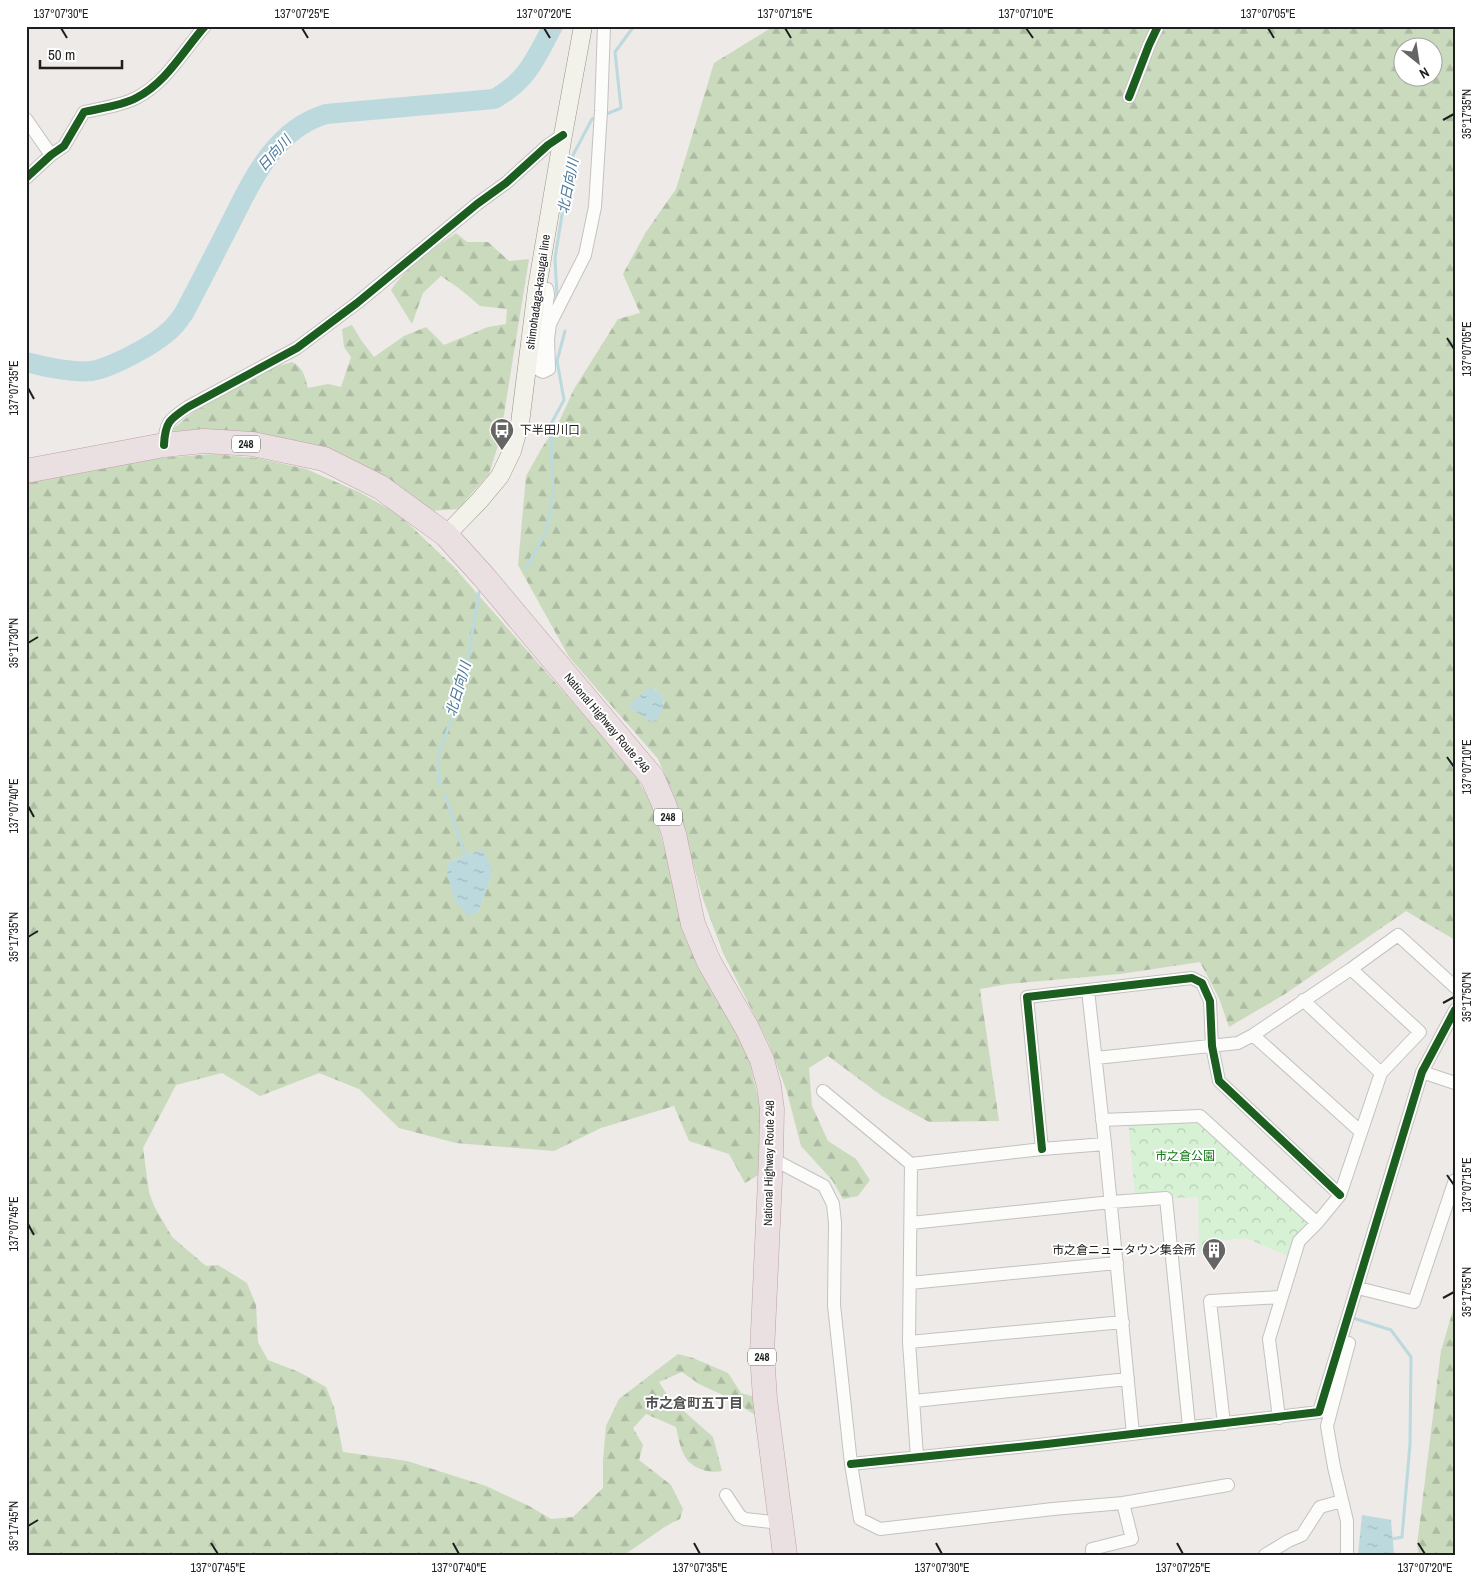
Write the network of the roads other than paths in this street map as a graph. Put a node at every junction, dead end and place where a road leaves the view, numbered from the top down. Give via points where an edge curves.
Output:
1 (205, 26) edge
2 (583, 26) edge
3 (604, 26) edge
4 (1158, 26) edge
5 (1130, 97) dead end
6 (26, 119) edge
7 (563, 135) junction
8 (51, 156) junction
9 (26, 178) edge
10 (538, 288) junction
11 (164, 445) junction
12 (26, 471) edge
13 (446, 535) junction
14 (1352, 968) junction
15 (1455, 987) edge
16 (1088, 990) junction
17 (1303, 1000) junction
18 (1455, 1010) edge
19 (1253, 1036) junction
20 (1212, 1046) junction
21 (1096, 1058) junction
22 (1422, 1072) junction
23 (1381, 1073) junction
24 (1455, 1083) edge
25 (822, 1091) dead end
26 (1102, 1120) junction
27 (1361, 1132) junction
28 (1105, 1144) junction
29 (1042, 1149) junction
30 (771, 1158) junction
31 (911, 1164) junction
32 (1455, 1180) edge
33 (1340, 1194) junction
34 (1111, 1202) junction
35 (911, 1223) junction
36 (1317, 1223) junction
37 (1117, 1263) junction
38 (910, 1283) junction
39 (1358, 1288) junction
40 (1281, 1297) junction
41 (1123, 1322) junction
42 (1345, 1327) junction
43 (909, 1342) junction
44 (1128, 1379) junction
45 (914, 1401) junction
46 (1279, 1418) junction
47 (1224, 1424) junction
48 (1189, 1428) junction
49 (1133, 1434) junction
50 (917, 1457) junction
51 (851, 1464) junction
52 (1228, 1484) dead end
53 (726, 1495) dead end
54 (1342, 1501) junction
55 (1123, 1503) junction
56 (781, 1523) junction
57 (786, 1555) edge
58 (1092, 1555) edge
59 (1265, 1555) edge
60 (1347, 1555) edge

1 - 8 street via 152,88 134,99 84,112 64,146
2 - 7 main road, shimohadaga-kasugai line
3 - 10 street via 595,207 585,255 550,324 549,369 543,372 537,369 548,295 547,289
4 - 5 street
6 - 8 street
7 - 10 main road, shimohadaga-kasugai line
7 - 11 street via 356,304 297,348 172,418 164,430
8 - 9 street
10 - 13 main road, shimohadaga-kasugai line via 520,423 512,451 500,476
11 - 12 highway, National Highway Route 248 / 248
11 - 13 highway, National Highway Route 248 / 248 via 204,441 253,444 324,459 380,487
13 - 30 highway, National Highway Route 248 / 248 via 652,777 674,834 693,924 709,962 762,1060 772,1109
14 - 15 street via 1398,934
14 - 17 street
14 - 23 street via 1420,1032
16 - 20 street via 1192,978 1202,984 1210,1001
16 - 21 street
16 - 29 street via 1027,997
17 - 19 street
17 - 23 street
18 - 22 street
19 - 20 street via 1238,1043
19 - 27 street
20 - 21 street
20 - 33 street via 1219,1081
21 - 26 street
22 - 24 street
22 - 39 street
23 - 27 street
25 - 31 street
26 - 28 street
26 - 36 street via 1200,1116
27 - 33 street
28 - 29 street
28 - 34 street
29 - 31 street
30 - 51 street via 824,1186 833,1204 834,1305
30 - 56 highway, National Highway Route 248 / 248 via 762,1353
31 - 35 street
32 - 39 street via 1414,1302
33 - 36 street
34 - 35 street
34 - 37 street
34 - 48 street via 1166,1198
35 - 38 street
36 - 40 street via 1299,1241
37 - 38 street
37 - 41 street
38 - 43 street
39 - 42 street
40 - 46 street via 1269,1339
40 - 47 street via 1210,1301
41 - 43 street
41 - 44 street
42 - 46 street via 1319,1412
42 - 54 street via 1350,1337 1327,1426
43 - 45 street
44 - 45 street
44 - 49 street
45 - 50 street
46 - 47 street
47 - 48 street
48 - 49 street
49 - 50 street
50 - 51 street
51 - 55 street via 860,1519 880,1529
52 - 55 street
53 - 56 street via 745,1519
54 - 59 street via 1320,1507 1302,1535
54 - 60 street via 1347,1521
55 - 58 street via 1132,1539 1092,1549
56 - 57 highway, National Highway Route 248 / 248

